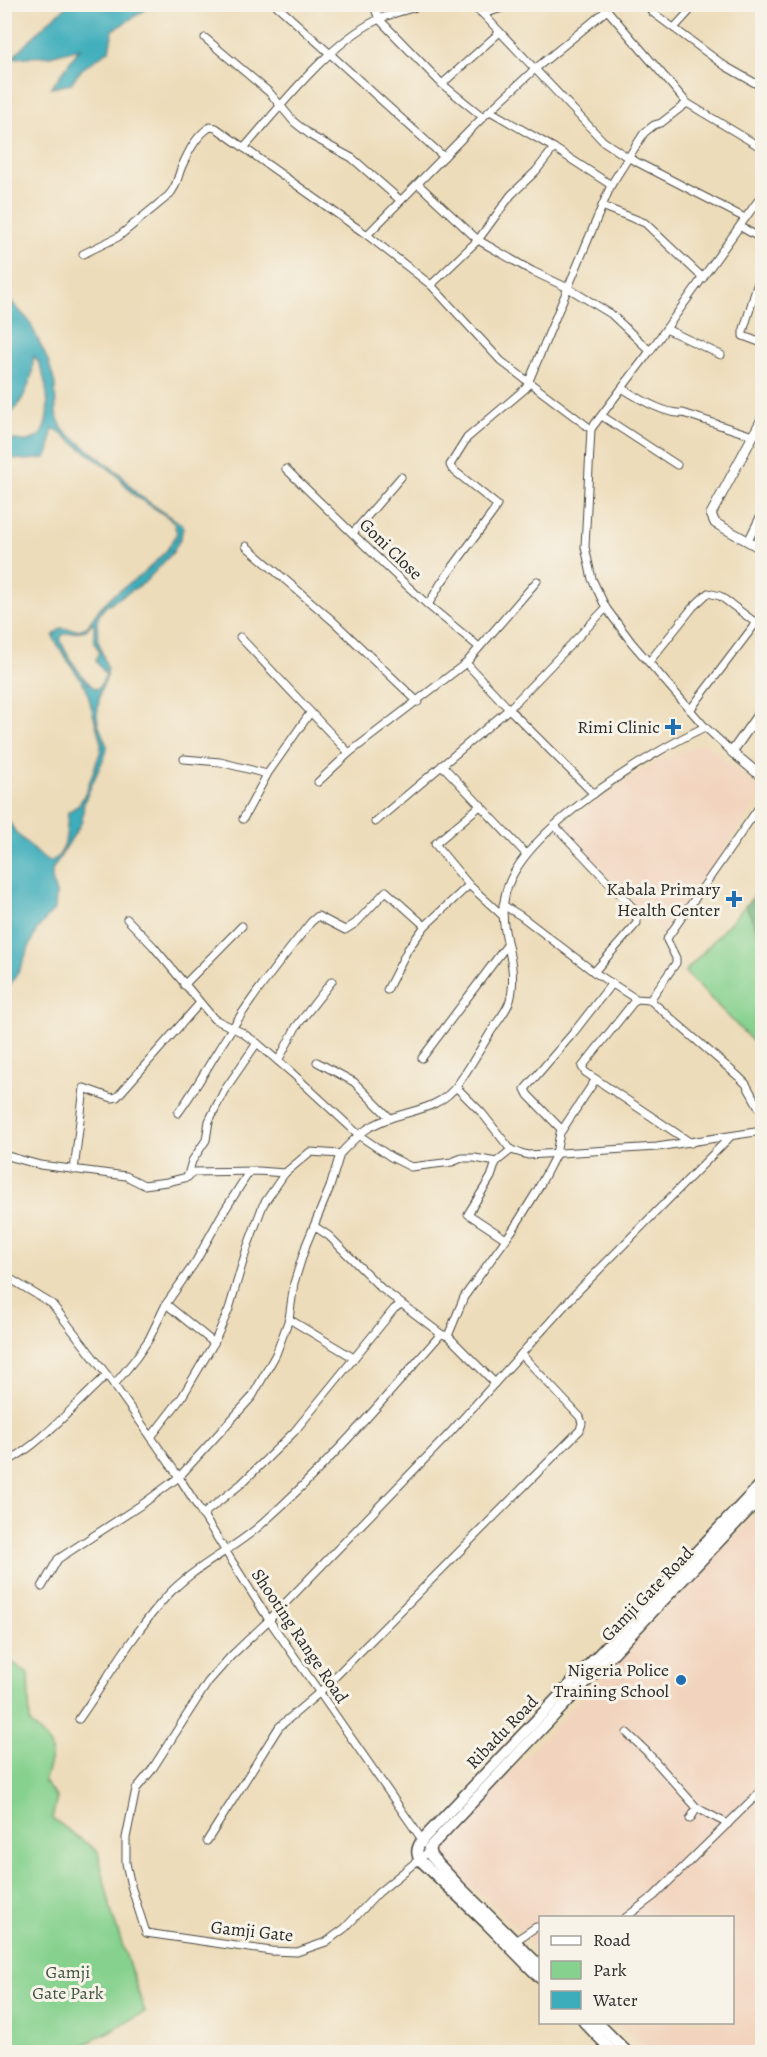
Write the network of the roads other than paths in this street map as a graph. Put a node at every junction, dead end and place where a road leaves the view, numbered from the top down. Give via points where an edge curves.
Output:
1 (274, 4) edge
2 (373, 4) edge
3 (426, 4) edge
4 (469, 4) edge
5 (515, 4) edge
6 (641, 4) edge
7 (696, 4) edge
8 (604, 7) edge
9 (483, 14) junction
10 (379, 19) junction
11 (674, 28) junction
12 (500, 32) junction
13 (205, 38) dead end
14 (330, 54) junction
15 (535, 69) junction
16 (442, 84) junction
17 (762, 84) edge
18 (687, 104) junction
19 (280, 106) junction
20 (490, 111) junction
21 (483, 117) junction
22 (244, 148) junction
23 (554, 148) junction
24 (762, 148) edge
25 (444, 157) junction
26 (627, 157) junction
27 (418, 184) junction
28 (610, 185) junction
29 (762, 195) edge
30 (400, 200) junction
31 (602, 206) junction
32 (745, 218) junction
33 (741, 227) junction
34 (367, 235) junction
35 (762, 238) edge
36 (478, 240) junction
37 (83, 254) dead end
38 (762, 269) edge
39 (703, 278) junction
40 (431, 285) junction
41 (568, 288) junction
42 (666, 329) junction
43 (762, 344) edge
44 (650, 351) junction
45 (721, 355) dead end
46 (527, 381) junction
47 (622, 388) junction
48 (602, 416) junction
49 (762, 419) edge
50 (591, 429) junction
51 (753, 436) junction
52 (677, 465) dead end
53 (286, 469) dead end
54 (401, 477) dead end
55 (762, 513) edge
56 (353, 532) junction
57 (748, 541) junction
58 (246, 546) dead end
59 (762, 549) edge
60 (537, 581) dead end
61 (428, 605) junction
62 (606, 608) junction
63 (762, 615) edge
64 (756, 623) junction
65 (240, 637) dead end
66 (479, 647) junction
67 (649, 662) junction
68 (466, 663) junction
69 (418, 702) junction
70 (509, 709) junction
71 (762, 709) edge
72 (690, 710) junction
73 (310, 713) junction
74 (705, 727) junction
75 (732, 752) junction
76 (349, 753) junction
77 (184, 759) dead end
78 (442, 765) junction
79 (267, 774) junction
80 (762, 777) edge
81 (318, 782) dead end
82 (594, 794) junction
83 (762, 802) edge
84 (481, 805) junction
85 (243, 819) dead end
86 (375, 822) dead end
87 (555, 826) junction
88 (526, 854) junction
89 (469, 885) junction
90 (503, 905) junction
91 (503, 916) junction
92 (127, 919) dead end
93 (242, 926) dead end
94 (425, 926) junction
95 (507, 945) junction
96 (594, 972) junction
97 (332, 981) dead end
98 (612, 983) junction
99 (184, 985) junction
100 (387, 990) dead end
101 (636, 999) junction
102 (650, 1000) junction
103 (199, 1004) junction
104 (232, 1028) junction
105 (257, 1043) junction
106 (422, 1058) dead end
107 (278, 1061) junction
108 (317, 1062) dead end
109 (596, 1079) junction
110 (456, 1087) junction
111 (178, 1113) dead end
112 (762, 1113) edge
113 (390, 1118) junction
114 (562, 1130) junction
115 (762, 1131) edge
116 (360, 1136) junction
117 (730, 1137) junction
118 (691, 1143) junction
119 (511, 1150) junction
120 (556, 1154) junction
121 (4, 1155) edge
122 (340, 1155) junction
123 (496, 1162) junction
124 (74, 1170) junction
125 (249, 1172) junction
126 (285, 1173) junction
127 (188, 1177) junction
128 (314, 1226) junction
129 (506, 1239) junction
130 (4, 1275) edge
131 (166, 1304) junction
132 (401, 1304) junction
133 (289, 1319) junction
134 (444, 1335) junction
135 (214, 1343) junction
136 (521, 1354) junction
137 (354, 1358) junction
138 (107, 1375) junction
139 (495, 1383) junction
140 (114, 1385) junction
141 (151, 1437) junction
142 (4, 1463) edge
143 (179, 1477) junction
144 (762, 1483) edge
145 (762, 1496) edge
146 (202, 1515) junction
147 (225, 1551) junction
148 (42, 1587) dead end
149 (269, 1620) junction
150 (320, 1692) junction
151 (79, 1719) dead end
152 (627, 1733) dead end
153 (762, 1790) edge
154 (697, 1808) junction
155 (690, 1819) dead end
156 (728, 1824) junction
157 (207, 1841) dead end
158 (427, 1846) junction
159 (419, 1860) junction
160 (626, 1916) edge
161 (539, 1927) edge
162 (515, 1941) junction
163 (539, 1965) edge
164 (539, 1977) edge
165 (586, 2024) edge
166 (599, 2024) edge
167 (613, 2052) edge
168 (627, 2052) edge

1 - 14 street
2 - 10 street
3 - 10 street
4 - 9 street
5 - 9 street
6 - 11 street
7 - 11 street
8 - 15 street
8 - 18 street
9 - 12 street
10 - 14 street via 349,36
10 - 16 street
11 - 17 street via 725,66
12 - 15 street
12 - 16 street
13 - 19 street
14 - 19 street
14 - 25 street
15 - 20 street
15 - 26 street via 591,130
16 - 21 street
18 - 24 street
18 - 26 street via 644,133
19 - 22 street
19 - 30 street via 313,137 352,158
20 - 21 street
20 - 23 street
21 - 25 street
22 - 34 street
22 - 37 street via 216,128 203,131 194,141 175,189 118,237
23 - 28 street
23 - 36 street via 511,195
25 - 27 street
26 - 28 street
26 - 32 street
27 - 30 street
27 - 36 street
28 - 31 street
29 - 32 street
30 - 34 street
31 - 39 street via 645,223
31 - 41 street
32 - 33 street
33 - 35 street
33 - 39 street
34 - 40 street
36 - 40 street
36 - 41 street
38 - 43 street via 743,332 743,336
39 - 42 street
40 - 46 street via 501,361
41 - 44 street via 611,314
41 - 46 street
42 - 44 street
42 - 45 street
44 - 47 street
46 - 50 street
46 - 61 street via 521,394 467,438 452,460 452,469 497,505
47 - 48 street
47 - 51 street via 644,401
48 - 50 street
48 - 52 street
49 - 51 street
50 - 62 street via 585,547 592,579
51 - 57 street via 711,514 715,523
53 - 56 street, Goni Close
54 - 56 street
55 - 57 street
56 - 61 street, Goni Close
57 - 59 street
58 - 69 street
60 - 66 street
61 - 66 street, Goni Close
62 - 67 street
62 - 70 street
63 - 64 street
64 - 67 street via 720,596 708,593
64 - 72 street
65 - 73 street
66 - 68 street
67 - 72 street
68 - 69 street
68 - 70 street
69 - 76 street
70 - 78 street
70 - 82 street
71 - 75 street
72 - 74 street
73 - 76 street
73 - 79 street
74 - 75 street
74 - 82 street via 646,759
75 - 80 street
76 - 81 street
77 - 79 street via 220,762
78 - 84 street
78 - 86 street
79 - 85 street
82 - 87 street
83 - 102 street via 668,937 676,963
84 - 88 street
84 - 89 street via 435,844
87 - 88 street
87 - 96 street via 636,911 637,923
88 - 90 street via 512,876
89 - 91 street
89 - 94 street
90 - 91 street
90 - 96 street
91 - 95 street
92 - 99 street
93 - 99 street
94 - 100 street
94 - 104 street via 386,891 345,930 318,916
95 - 106 street
95 - 110 street via 512,968 510,1002
96 - 98 street
97 - 107 street via 297,1027
98 - 101 street
98 - 114 street via 525,1089
99 - 103 street
101 - 102 street
101 - 109 street via 582,1064 585,1072
102 - 112 street via 746,1084
103 - 104 street via 214,1019
103 - 124 street via 117,1097 84,1088
104 - 105 street
104 - 111 street
105 - 107 street
105 - 127 street via 224,1090
107 - 116 street
108 - 113 street via 354,1082
109 - 114 street
109 - 118 street
110 - 113 street via 435,1104
110 - 119 street
113 - 116 street via 372,1125
114 - 120 street
115 - 117 street
116 - 122 street
116 - 123 street via 411,1167 462,1158
117 - 118 street
117 - 136 street
118 - 120 street
119 - 120 street via 528,1155
119 - 123 street
120 - 129 street
121 - 124 street
122 - 126 street via 310,1152
122 - 128 street
123 - 129 street via 468,1214
124 - 127 street via 126,1176 144,1185
125 - 126 street
125 - 127 street via 192,1172
125 - 131 street
126 - 135 street via 263,1205
128 - 132 street
128 - 133 street via 294,1283
129 - 134 street via 464,1297
130 - 138 street, Shooting Range Road via 52,1304
131 - 135 street
131 - 140 street via 136,1358
132 - 134 street
132 - 137 street
133 - 137 street
133 - 143 street via 276,1354 252,1397
134 - 139 street
134 - 147 street via 312,1476 262,1524
135 - 141 street via 182,1397
136 - 139 street
136 - 150 street via 580,1417 580,1430
137 - 146 street via 294,1432 241,1484
138 - 140 street, Shooting Range Road
138 - 142 street via 47,1432
139 - 149 street
140 - 141 street, Shooting Range Road
141 - 143 street, Shooting Range Road
143 - 146 street, Shooting Range Road
143 - 148 street via 58,1559
144 - 158 main road, Ribadu Road
145 - 158 main road, Gamji Gate Road
146 - 147 street, Shooting Range Road
147 - 149 street, Shooting Range Road
147 - 151 street via 166,1597
149 - 150 street, Shooting Range Road
149 - 159 street, Gamji Gate via 208,1682 136,1789 126,1838 126,1863 146,1933 297,1952 326,1942 345,1928 378,1893
150 - 157 street via 279,1727
150 - 158 street, Shooting Range Road
152 - 154 street
153 - 156 street
154 - 155 street
154 - 156 street
156 - 160 street via 654,1896
158 - 159 main road via 417,1851
158 - 162 main road via 459,1886
159 - 164 main road
161 - 162 street
162 - 163 main road
165 - 167 main road
166 - 168 main road

